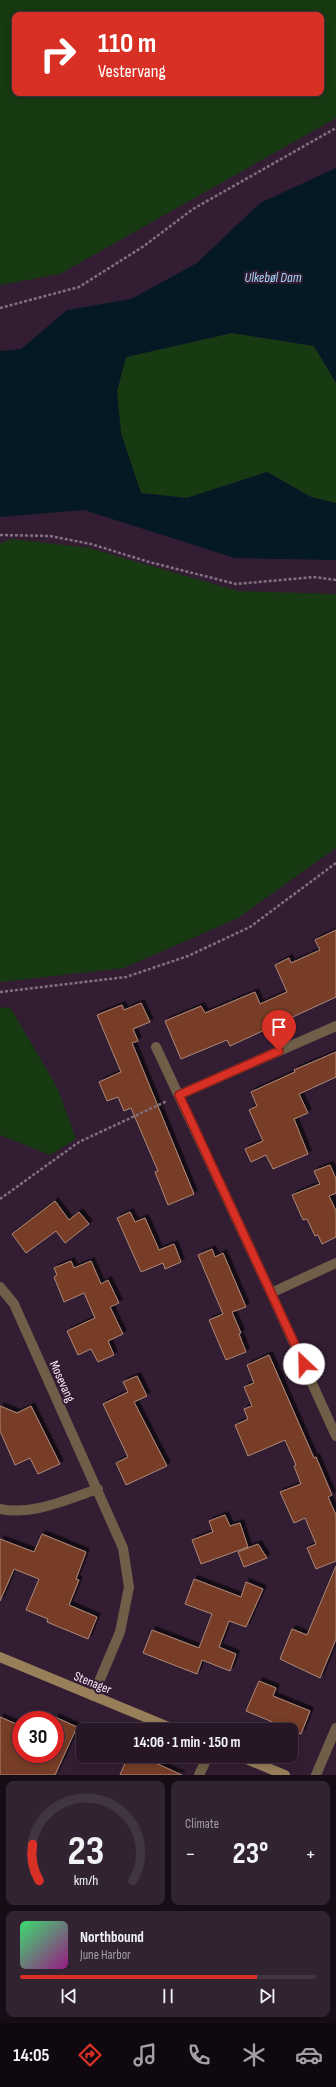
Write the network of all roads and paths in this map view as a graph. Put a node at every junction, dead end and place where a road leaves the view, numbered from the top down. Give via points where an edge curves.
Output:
1 (336, 128) edge
2 (0, 308) edge
3 (0, 535) edge
4 (336, 580) edge
5 (336, 863) edge
6 (0, 992) edge
7 (336, 1026) edge
8 (156, 1047) dead end
9 (179, 1095) junction
10 (0, 1199) edge
11 (336, 1263) edge
12 (0, 1287) edge
13 (271, 1293) junction
14 (336, 1436) edge
15 (98, 1489) junction
16 (0, 1509) edge
17 (0, 1657) edge
18 (92, 1696) junction
19 (159, 1723) edge
20 (336, 1728) edge
21 (205, 1763) edge
22 (256, 1763) edge
23 (199, 1775) edge
24 (286, 1775) edge
25 (316, 1775) edge

1 - 2 path via 193,209 144,246 79,287
3 - 4 path via 50,536 91,544 236,584 315,577
5 - 6 path via 250,927 188,956 126,977
7 - 9 street
8 - 9 street
9 - 10 path via 78,1142
9 - 13 street
11 - 13 street
12 - 15 street, Mosevang via 14,1304
13 - 14 street
15 - 16 street via 38,1509
15 - 18 street, Mosevang via 123,1548 129,1587 120,1632
17 - 18 street, Stenager
18 - 19 street, Stenager
20 - 25 street
21 - 23 street
22 - 24 street

